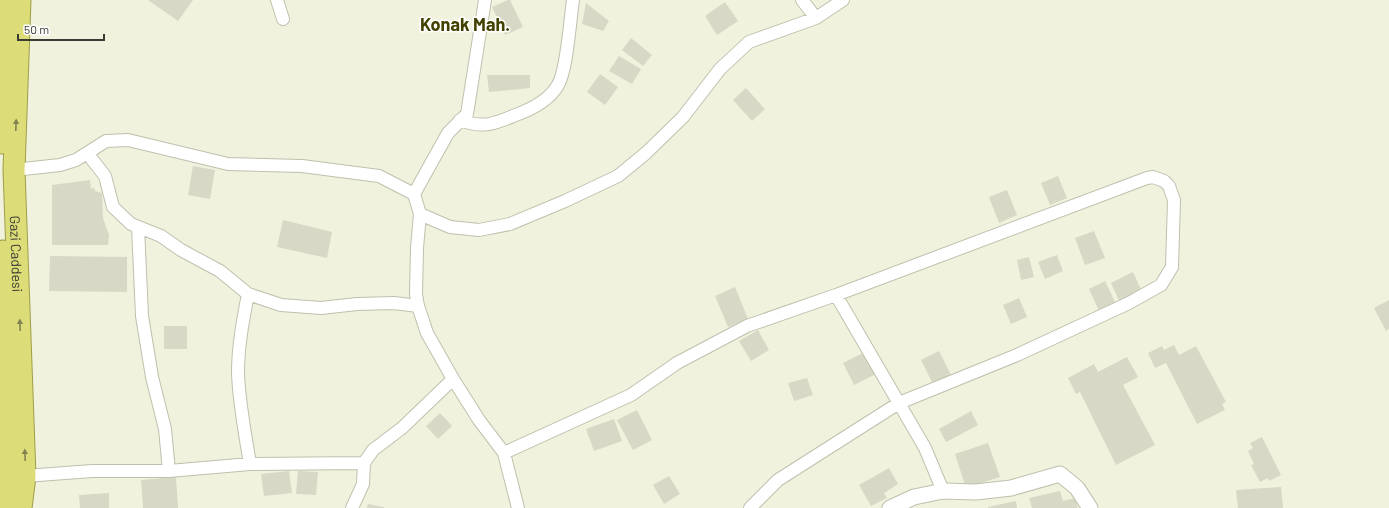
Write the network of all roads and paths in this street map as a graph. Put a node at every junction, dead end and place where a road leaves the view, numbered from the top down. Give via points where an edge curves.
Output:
1 (0, 0) edge
2 (20, 0) edge
3 (277, 0) edge
4 (485, 0) edge
5 (573, 0) edge
6 (802, 0) edge
7 (843, 0) edge
8 (816, 18) junction
9 (283, 19) dead end
10 (460, 120) junction
11 (87, 153) junction
12 (14, 170) junction
13 (414, 194) junction
14 (420, 214) junction
15 (138, 226) junction
16 (248, 294) junction
17 (836, 296) junction
18 (418, 306) junction
19 (453, 379) junction
20 (899, 403) junction
21 (504, 454) junction
22 (364, 463) junction
23 (250, 464) junction
24 (169, 471) junction
25 (25, 476) junction
26 (3, 483) edge
27 (943, 490) junction
28 (20, 505) edge
29 (352, 508) edge
30 (518, 508) edge
31 (750, 508) edge
32 (890, 508) edge
33 (1090, 508) edge

1 - 26 highway, Gazi Caddesi
12 -> 2 highway, Gazi Caddesi
3 - 9 street
4 - 10 street via 467,114
5 - 10 street via 558,84 545,100 494,124 476,126
6 - 8 street
7 - 8 street
8 - 14 street via 749,42 720,68 683,117 618,176 510,224 479,230 450,227
10 - 13 street via 448,132
11 - 12 street via 60,165
11 - 13 street via 106,141 128,140 228,164 302,166 379,176
11 - 15 street via 105,176 112,206 131,224
25 -> 12 highway, Gazi Caddesi
13 - 14 street
14 - 18 street via 417,248
15 - 16 street via 161,236 220,271
15 - 24 street via 142,316 152,377 165,429
16 - 18 street via 281,305 321,308 357,304
16 - 23 street via 241,332 238,371
17 - 20 street
17 - 20 street via 1147,178 1158,178 1169,186 1175,208 1172,267 1161,285 1129,303 1017,355
17 - 21 street via 747,326 677,363 631,395
18 - 19 street via 428,333
19 - 21 street
19 - 22 street via 402,428 373,450
20 - 27 street via 925,448
20 - 31 street via 778,480
21 - 30 street
22 - 23 street
22 - 29 street via 363,484
23 - 24 street
24 - 25 street via 92,471
25 - 28 highway, Gazi Caddesi
26 - 28 highway, Gazi Caddesi
27 - 32 street via 914,497
27 - 33 street via 976,492 1011,488 1060,474 1077,488

